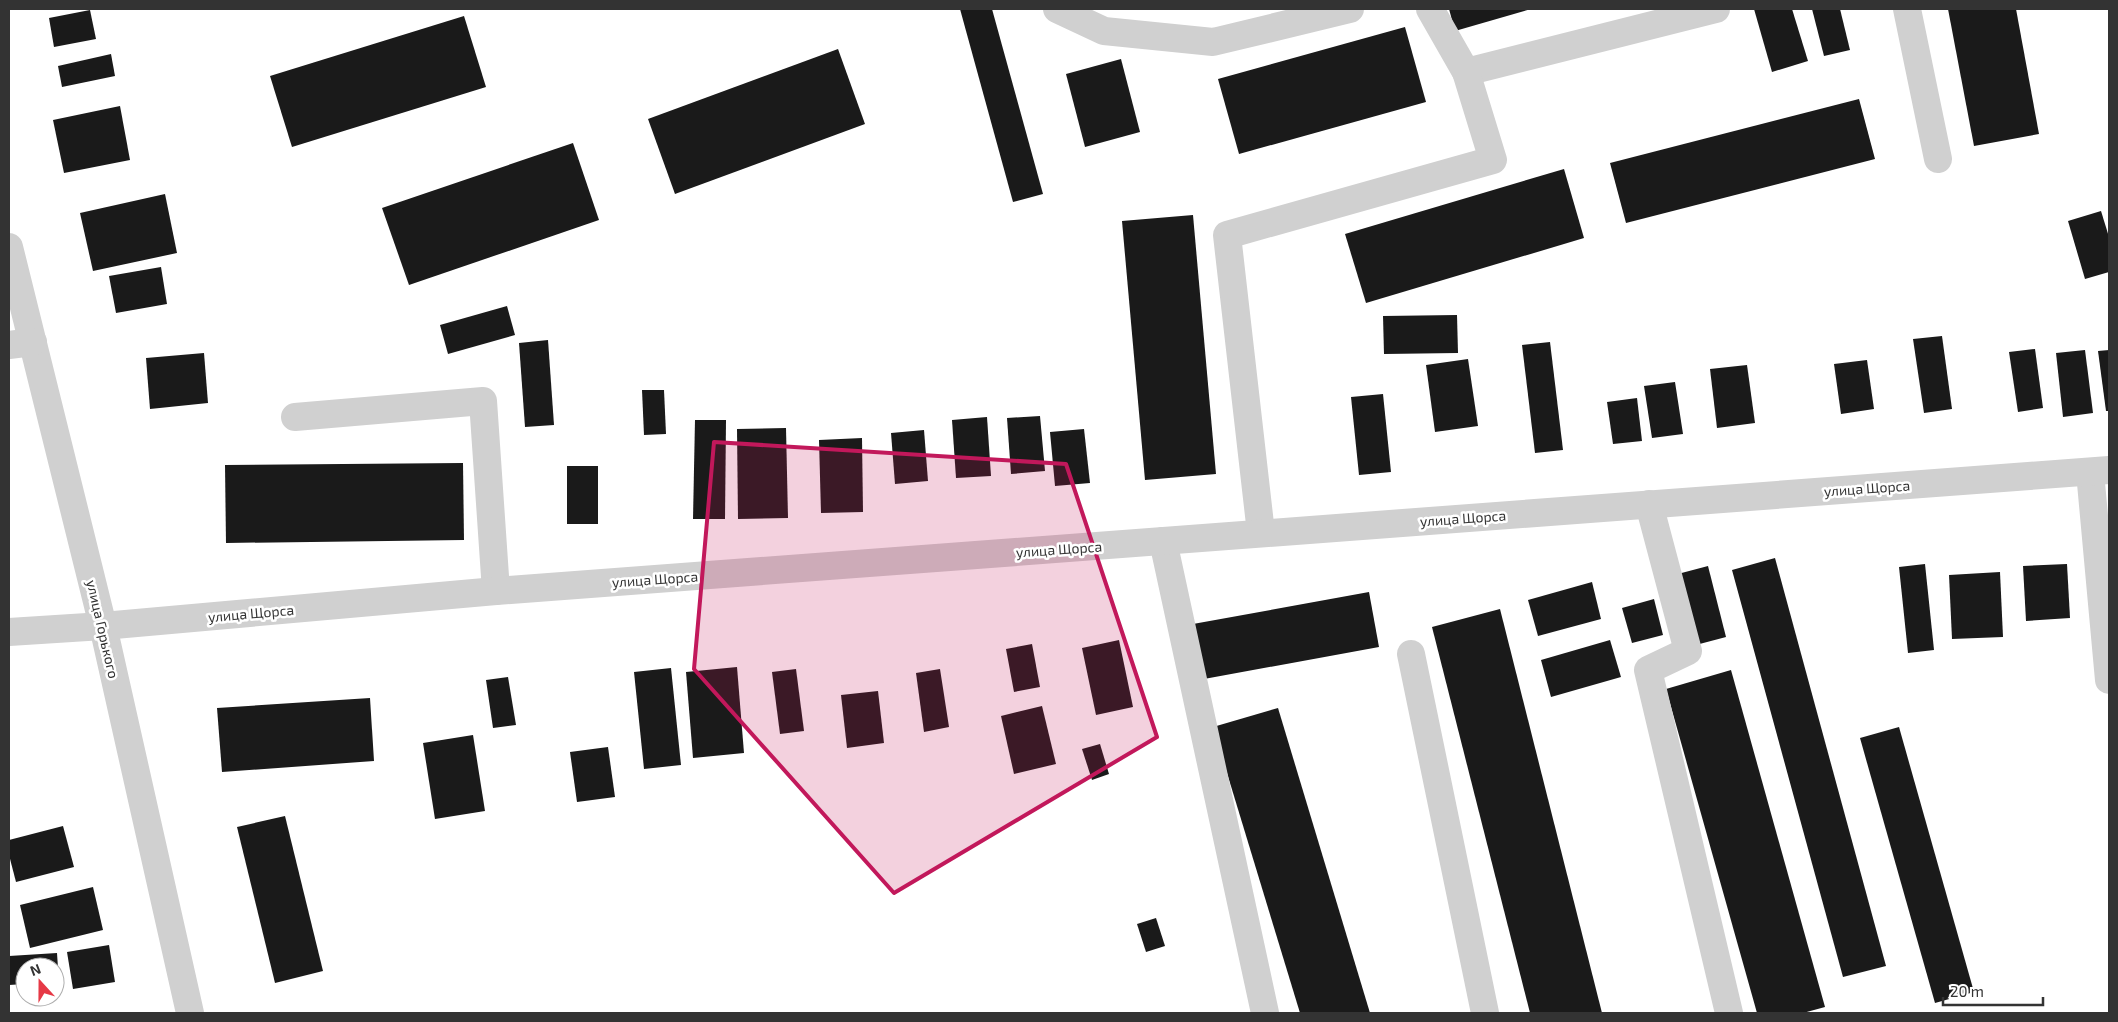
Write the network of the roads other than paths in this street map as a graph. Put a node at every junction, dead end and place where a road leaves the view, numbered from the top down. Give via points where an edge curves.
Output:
1 (1057, 9) edge
2 (1350, 9) edge
3 (1430, 9) edge
4 (1716, 9) edge
5 (1907, 9) edge
6 (1466, 72) junction
7 (1938, 159) dead end
8 (9, 247) edge
9 (21, 344) edge
10 (295, 417) dead end
11 (2099, 471) edge
12 (1650, 504) junction
13 (1261, 533) junction
14 (1163, 541) junction
15 (496, 590) junction
16 (104, 626) junction
17 (9, 632) edge
18 (1411, 654) dead end
19 (2109, 680) edge
20 (190, 1013) edge
21 (1265, 1013) edge
22 (1485, 1013) edge
23 (1729, 1013) edge

1 - 2 street via 1104,31 1213,42
3 - 6 street
4 - 6 street
5 - 7 street
6 - 13 street via 1493,160 1228,235
8 - 9 street, улица Горького
9 - 16 street, улица Горького
10 - 15 street via 483,401
11 - 12 street, улица Щорса
11 - 19 street
12 - 13 street, улица Щорса
12 - 23 street via 1688,652 1648,670
13 - 14 street, улица Щорса
14 - 15 street, улица Щорса
14 - 21 street
15 - 16 street, улица Щорса
16 - 17 street, улица Щорса
16 - 20 street, улица Горького
18 - 22 street

